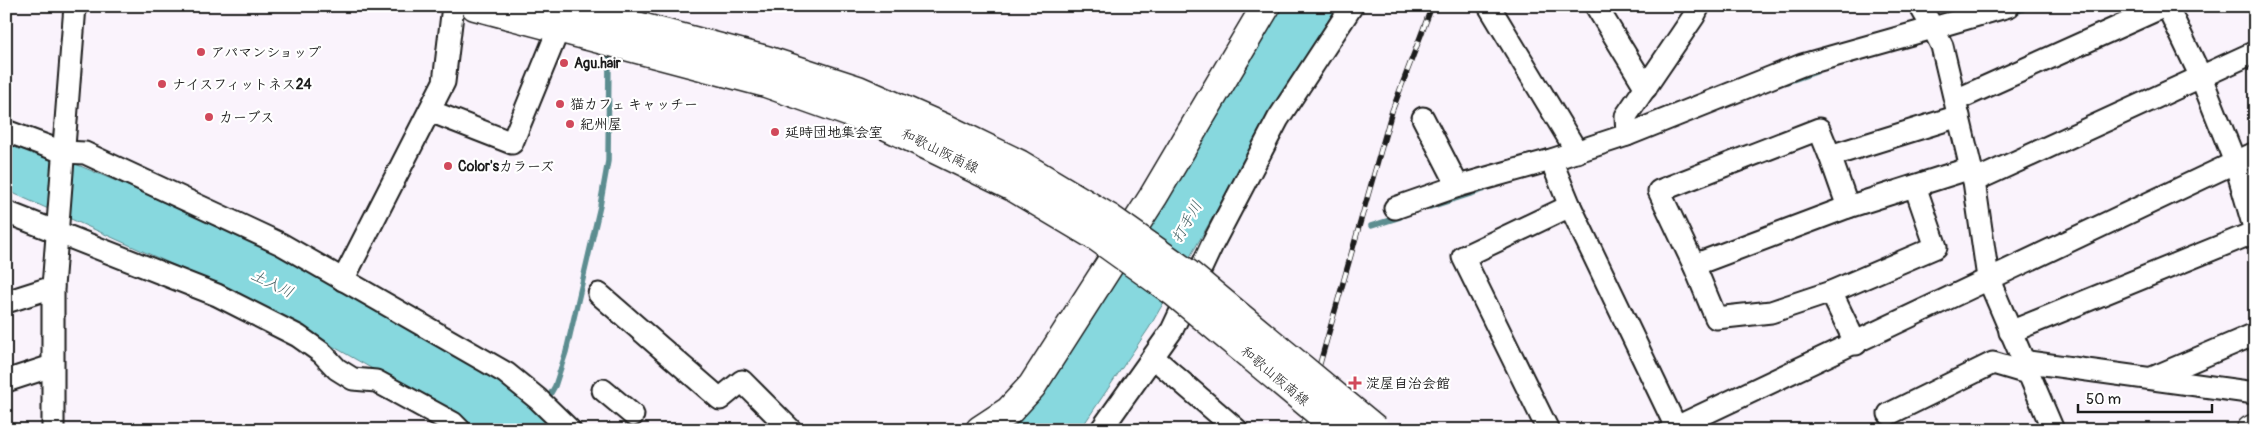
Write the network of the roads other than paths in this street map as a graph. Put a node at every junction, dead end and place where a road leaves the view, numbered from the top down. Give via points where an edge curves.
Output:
1 (75, 6) edge
2 (453, 6) edge
3 (475, 6) edge
4 (1266, 6) edge
5 (1352, 6) edge
6 (1489, 6) edge
7 (1596, 6) edge
8 (1699, 6) edge
9 (1920, 6) edge
10 (2009, 6) edge
11 (2166, 6) edge
12 (504, 10) edge
13 (560, 17) edge
14 (1933, 28) junction
15 (2255, 52) edge
16 (2201, 77) junction
17 (1646, 88) junction
18 (1958, 108) junction
19 (430, 111) junction
20 (1423, 118) dead end
21 (6, 131) edge
22 (1627, 136) junction
23 (63, 152) junction
24 (1577, 152) junction
25 (2255, 153) edge
26 (1830, 156) junction
27 (1552, 160) junction
28 (2235, 162) junction
29 (1972, 174) junction
30 (1458, 186) junction
31 (1915, 186) junction
32 (1570, 206) junction
33 (1395, 208) dead end
34 (1848, 208) junction
35 (6, 212) edge
36 (56, 226) junction
37 (1103, 228) junction
38 (2255, 232) edge
39 (1694, 265) junction
40 (1988, 278) junction
41 (343, 280) junction
42 (53, 287) junction
43 (1832, 292) junction
44 (599, 294) dead end
45 (6, 302) edge
46 (2010, 332) junction
47 (2255, 334) edge
48 (1856, 344) junction
49 (1154, 358) junction
50 (52, 366) junction
51 (2024, 367) junction
52 (2152, 378) junction
53 (6, 381) edge
54 (603, 390) dead end
55 (2255, 393) edge
56 (1889, 414) dead end
57 (632, 417) edge
58 (1107, 427) edge
59 (1673, 428) edge
60 (2255, 428) edge
61 (53, 430) edge
62 (460, 430) edge
63 (570, 430) edge
64 (791, 430) edge
65 (980, 430) edge
66 (1237, 430) edge
67 (1340, 430) edge
68 (1376, 430) edge
69 (1548, 430) edge
70 (2053, 430) edge
71 (2251, 430) edge

1 - 23 street
2 - 19 street via 444,82
3 - 12 main road, 和歌山阪南線
4 - 65 main road via 1153,197 1032,386 1009,411
5 - 49 street via 1278,119 1172,330
6 - 24 street
7 - 17 street
8 - 17 street
9 - 14 street
10 - 14 street
11 - 16 street
11 - 18 street
12 - 13 main road, 和歌山阪南線
13 - 19 street via 512,144
13 - 37 main road, 和歌山阪南線 via 766,60 858,90 1019,164
14 - 18 street via 1942,46
14 - 22 street via 1802,65
15 - 16 street
16 - 28 street
16 - 29 street
17 - 22 street via 1626,116
18 - 26 street
18 - 29 street
19 - 41 street
20 - 30 street
21 - 23 street
22 - 24 street
23 - 36 street
23 - 41 street via 85,153 281,244
24 - 27 street
25 - 28 street
26 - 34 street
26 - 39 street via 1819,129 1659,191
27 - 30 street
27 - 32 street
28 - 38 street
28 - 40 street
29 - 31 street
29 - 40 street
30 - 33 street
31 - 34 street
31 - 43 street via 1936,247
32 - 59 street
32 - 69 street via 1463,257
34 - 39 street
35 - 36 street
36 - 42 street
36 - 62 street via 217,295 298,336 353,379 376,381 453,423
37 - 67 main road, 和歌山阪南線, bridge via 1174,292
37 - 68 main road, 和歌山阪南線, bridge via 1188,274
38 - 46 street
39 - 43 street via 1716,318 1771,312
40 - 46 street
40 - 48 street
41 - 63 street via 506,373
42 - 45 street
42 - 50 street
43 - 48 street
44 - 64 street via 720,399 742,381
46 - 51 street
47 - 52 street
48 - 59 street
49 - 58 street
49 - 66 street
50 - 53 street
50 - 61 street
51 - 52 street
51 - 56 street via 1993,363
51 - 70 street
52 - 55 street
54 - 57 street
60 - 71 main road

